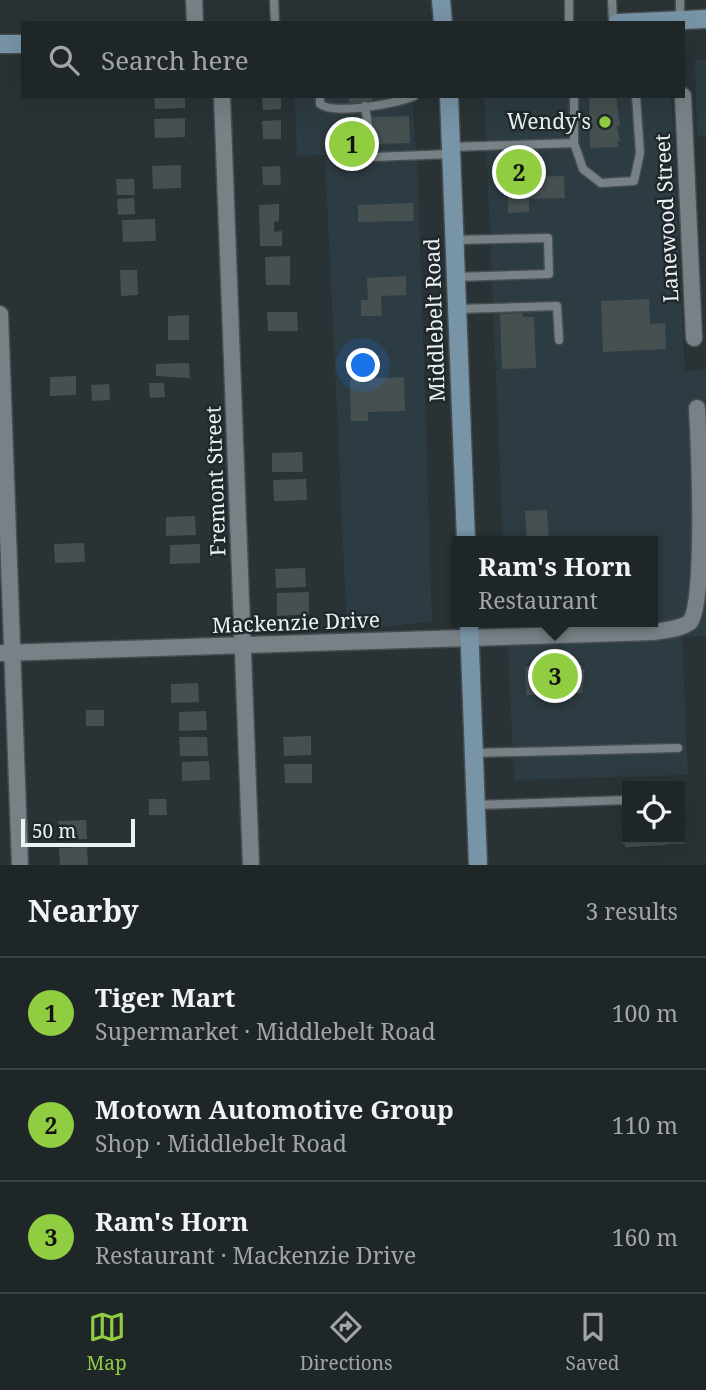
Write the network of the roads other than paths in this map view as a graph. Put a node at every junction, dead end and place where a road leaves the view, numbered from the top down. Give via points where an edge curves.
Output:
1 (194, 0) edge
2 (274, 0) edge
3 (441, 0) edge
4 (569, 0) edge
5 (612, 0) edge
6 (680, 0) edge
7 (706, 19) edge
8 (195, 21) edge
9 (275, 21) edge
10 (443, 21) edge
11 (569, 21) edge
12 (616, 21) edge
13 (680, 21) edge
14 (685, 21) edge
15 (0, 44) edge
16 (21, 44) edge
17 (222, 98) edge
18 (320, 98) edge
19 (402, 98) edge
20 (449, 98) edge
21 (574, 98) edge
22 (636, 98) edge
23 (683, 98) edge
24 (384, 101) edge
25 (365, 106) junction
26 (574, 143) junction
27 (451, 150) junction
28 (455, 240) junction
29 (456, 277) junction
30 (457, 309) junction
31 (0, 314) edge
32 (694, 338) dead end
33 (559, 340) dead end
34 (697, 408) dead end
35 (466, 536) edge
36 (705, 578) edge
37 (470, 630) edge
38 (243, 646) junction
39 (6, 653) edge
40 (678, 748) dead end
41 (474, 753) junction
42 (622, 800) edge
43 (476, 805) junction
44 (20, 865) edge
45 (251, 865) edge
46 (477, 865) edge

1 - 8 street
2 - 9 lane
3 - 10 main road
4 - 11 lane
5 - 12 lane
6 - 13 lane
7 - 14 main road
15 - 16 main road
17 - 38 street, Fremont Street
18 - 25 lane via 322,107 329,109
19 - 24 lane
20 - 27 main road, Middlebelt Road
21 - 26 lane
22 - 26 lane via 640,153 634,181 601,183 583,169
23 - 32 street, Lanewood Street
24 - 25 lane
25 - 27 lane via 373,157
26 - 27 lane
27 - 28 main road, Middlebelt Road
28 - 29 main road, Middlebelt Road
28 - 29 lane via 548,238 549,274
29 - 30 main road, Middlebelt Road
30 - 33 lane via 558,306
30 - 35 main road, Middlebelt Road
31 - 39 street
34 - 36 street
36 - 37 street, Mackenzie Drive via 691,622 654,632 593,635
37 - 38 street, Mackenzie Drive
37 - 41 main road
38 - 39 street, Mackenzie Drive
38 - 45 street, Fremont Street
39 - 44 street
40 - 41 lane
41 - 43 main road
42 - 43 lane
43 - 46 main road

